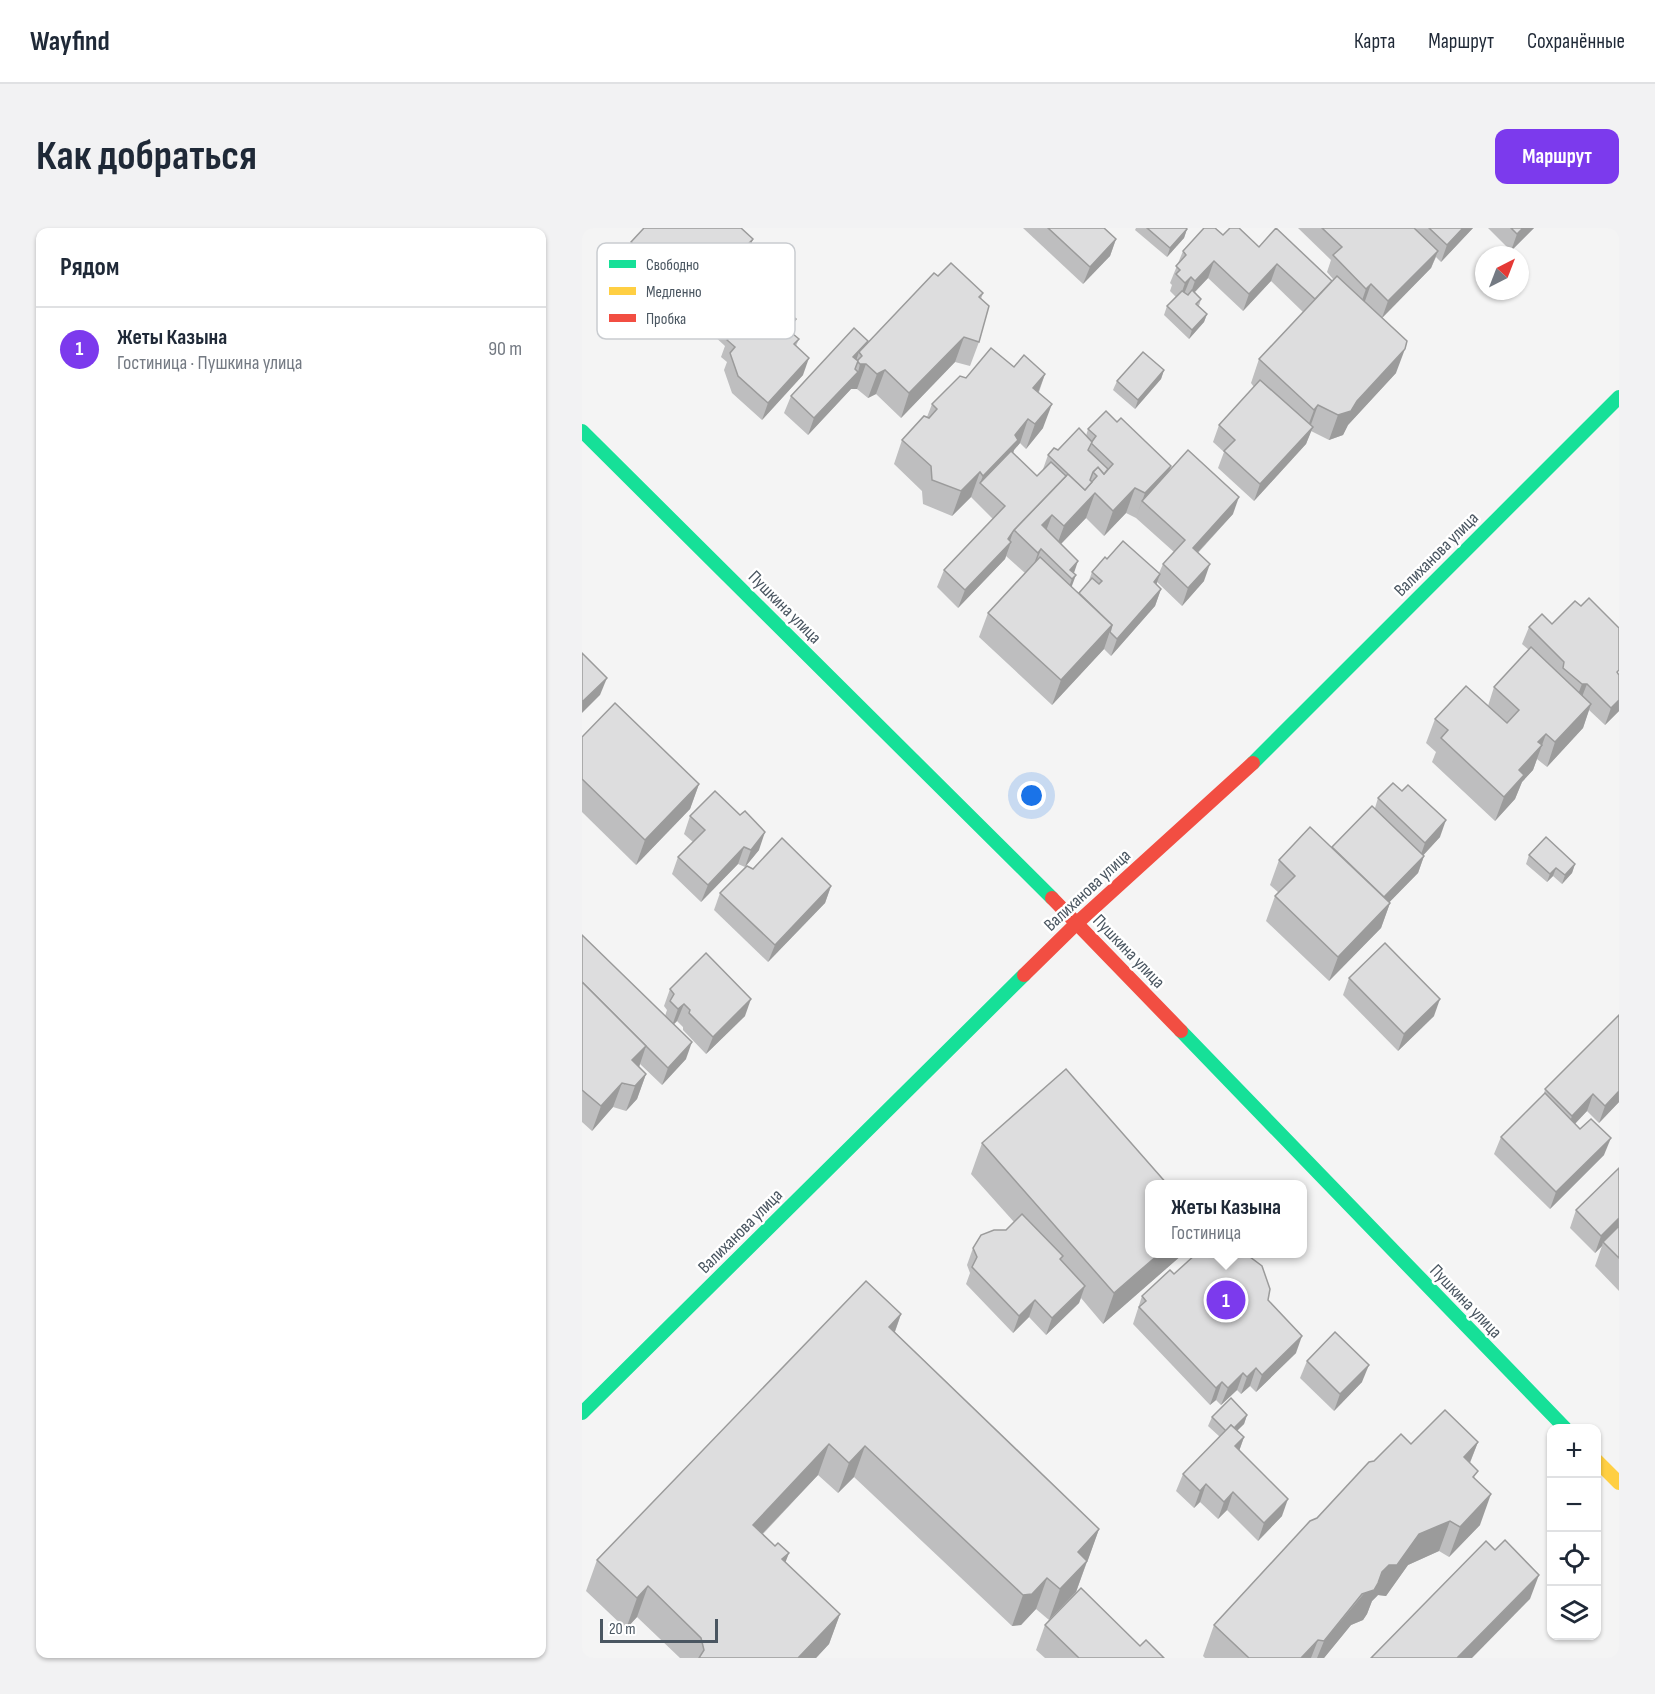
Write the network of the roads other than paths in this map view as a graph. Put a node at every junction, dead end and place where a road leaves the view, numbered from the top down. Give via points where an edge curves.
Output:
1 (1619, 397) edge
2 (582, 431) edge
3 (1077, 923) junction
4 (582, 1413) edge
5 (1561, 1424) edge
6 (1601, 1465) edge
7 (1619, 1483) edge

1 - 3 street, Валиханова улица via 1238,778
2 - 3 street, Пушкина улица
3 - 4 street, Валиханова улица
3 - 5 street, Пушкина улица
6 - 7 street

